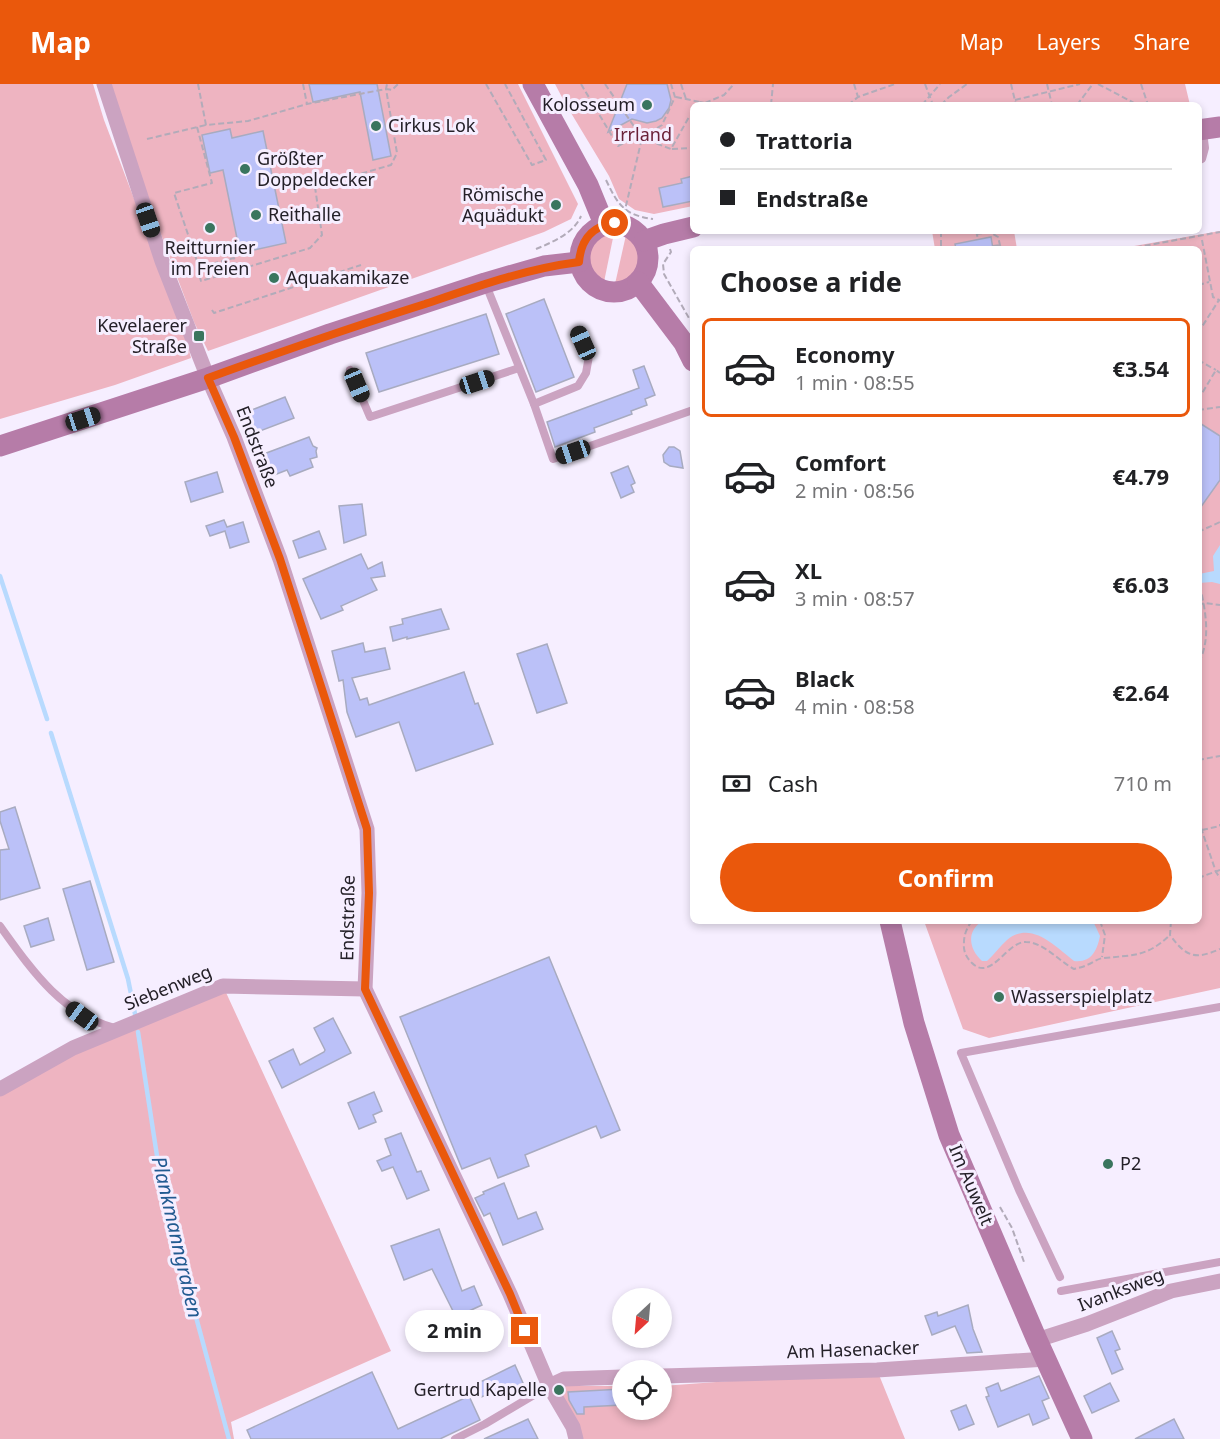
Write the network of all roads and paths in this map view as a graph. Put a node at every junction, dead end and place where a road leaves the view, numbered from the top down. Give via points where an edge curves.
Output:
1 (104, 84) edge
2 (198, 84) edge
3 (303, 84) edge
4 (387, 84) edge
5 (398, 84) edge
6 (486, 84) edge
7 (505, 84) edge
8 (533, 84) edge
9 (581, 84) edge
10 (605, 84) edge
11 (671, 84) edge
12 (681, 84) edge
13 (734, 84) edge
14 (773, 84) edge
15 (854, 84) edge
16 (895, 84) edge
17 (925, 84) edge
18 (940, 84) edge
19 (968, 84) edge
20 (1011, 84) edge
21 (1047, 84) edge
22 (1080, 84) edge
23 (1098, 84) edge
24 (1141, 84) edge
25 (1091, 85) edge
26 (386, 89) junction
27 (1049, 92) junction
28 (858, 96) junction
29 (929, 96) junction
30 (675, 97) junction
31 (686, 99) junction
32 (1015, 100) joint
33 (696, 102) edge
34 (707, 102) edge
35 (771, 102) edge
36 (851, 102) edge
37 (924, 102) edge
38 (932, 102) edge
39 (944, 102) edge
40 (1051, 102) edge
41 (1079, 102) edge
42 (1132, 102) edge
43 (1147, 102) edge
44 (307, 104) junction
45 (690, 116) edge
46 (206, 125) junction
47 (197, 127) junction
48 (1207, 129) edge
49 (642, 138) junction
50 (147, 139) dead end
51 (690, 148) edge
52 (671, 149) junction
53 (1202, 159) edge
54 (615, 199) dead end
55 (625, 210) junction
56 (604, 224) junction
57 (690, 228) edge
58 (1220, 232) edge
59 (664, 234) junction
60 (977, 234) edge
61 (978, 239) dead end
62 (1202, 240) dead end
63 (644, 242) junction
64 (1143, 246) edge
65 (579, 262) junction
66 (361, 265) dead end
67 (199, 267) junction
68 (238, 270) junction
69 (638, 282) junction
70 (1209, 282) junction
71 (485, 284) junction
72 (1202, 284) edge
73 (1219, 300) edge
74 (212, 310) dead end
75 (690, 320) edge
76 (1202, 327) edge
77 (577, 330) dead end
78 (690, 355) edge
79 (1202, 362) edge
80 (519, 368) junction
81 (350, 370) dead end
82 (1216, 370) junction
83 (1220, 372) edge
84 (208, 378) junction
85 (1202, 393) edge
86 (534, 404) junction
87 (1220, 407) edge
88 (1202, 409) edge
89 (690, 411) edge
90 (0, 446) edge
91 (1220, 522) edge
92 (1202, 530) edge
93 (1202, 592) edge
94 (1205, 603) junction
95 (1202, 604) edge
96 (1220, 605) edge
97 (1202, 650) edge
98 (1220, 756) edge
99 (1202, 759) edge
100 (1220, 824) edge
101 (1202, 830) joint
102 (1220, 870) edge
103 (1216, 872) junction
104 (1202, 877) edge
105 (1220, 878) edge
106 (891, 924) edge
107 (970, 924) edge
108 (1101, 924) edge
109 (1171, 924) edge
110 (0, 926) edge
111 (1170, 935) junction
112 (1220, 949) edge
113 (1102, 957) junction
114 (365, 989) junction
115 (1220, 1007) edge
116 (119, 1029) junction
117 (0, 1089) edge
118 (996, 1199) dead end
119 (1220, 1262) edge
120 (1027, 1271) dead end
121 (1060, 1277) dead end
122 (1220, 1281) edge
123 (1061, 1291) dead end
124 (1037, 1340) junction
125 (1046, 1359) junction
126 (672, 1376) edge
127 (612, 1377) edge
128 (549, 1386) junction
129 (455, 1439) edge
130 (576, 1439) edge
131 (1082, 1439) edge

1 - 84 street via 162,261
2 - 46 path
3 - 44 path
4 - 26 path
5 - 26 path via 392,90
6 - 7 path via 532,165 546,160
8 - 56 main road
9 - 49 path via 618,146
10 - 49 path
11 - 30 path
12 - 31 path
13 - 34 path
14 - 35 path
15 - 28 path
16 - 28 path
17 - 29 path
18 - 29 path
19 - 39 path
20 - 32 path
21 - 27 path
22 - 27 path
23 - 25 path
23 - 42 path
24 - 43 path
25 - 41 path
26 - 44 path
26 - 68 path via 396,153 391,165 315,186 322,235 310,248
27 - 32 path
27 - 40 path
28 - 36 path
29 - 37 path
29 - 38 path
30 - 31 path
30 - 49 path via 662,125
31 - 33 path
44 - 46 path via 248,121
45 - 52 path
46 - 47 path
47 - 50 path
47 - 67 path via 212,183 174,193
48 - 53 lane
49 - 52 path
49 - 55 path
51 - 52 path
54 - 55 path
55 - 59 path via 657,219
56 - 63 main road via 626,225
56 - 65 main road via 585,239
57 - 59 main road
58 - 64 path
59 - 63 main road
59 - 75 path via 671,252 663,264 664,274
60 - 61 path
62 - 70 path
63 - 69 main road via 648,262
65 - 69 main road via 588,280 607,291 618,292
65 - 71 main road via 544,266
66 - 74 path via 214,313
67 - 68 path via 234,258
67 - 68 path via 201,281
69 - 78 main road
70 - 72 path
70 - 73 path via 1213,297
71 - 80 lane
71 - 84 main road
73 - 76 path
77 - 86 lane via 589,356 586,373 578,386
79 - 82 path
80 - 81 lane via 370,417
80 - 86 lane
82 - 83 path
82 - 85 path
84 - 90 main road
84 - 114 street, Endstraße via 280,559 367,829
86 - 89 lane via 553,459
87 - 88 path
91 - 92 path
93 - 94 path
94 - 95 path
94 - 96 path
94 - 97 path via 1206,637
98 - 99 path
100 - 101 path
101 - 103 path
102 - 103 path
103 - 104 path
103 - 105 path
106 - 124 main road, Im Auwelt via 914,1023 949,1135
107 - 113 path via 963,949 981,968 1000,960 1023,941 1034,942 1074,969
108 - 113 path via 1105,935
109 - 111 path
110 - 116 lane via 60,999 82,1016
111 - 112 path via 1181,950 1195,956
111 - 113 path via 1145,953
114 - 116 street, Siebenweg via 223,986
114 - 128 street, Endstraße via 510,1294
115 - 121 lane via 961,1053
116 - 117 street, Siebenweg via 73,1048
118 - 120 path via 1012,1228
119 - 123 lane
122 - 124 street, Ivanksweg via 1170,1291
124 - 125 main road, Im Auwelt
125 - 126 street, Am Hasenacker via 877,1370
125 - 131 main road, Im Auwelt
127 - 128 street via 564,1379
128 - 129 lane
128 - 130 street, Endstraße

